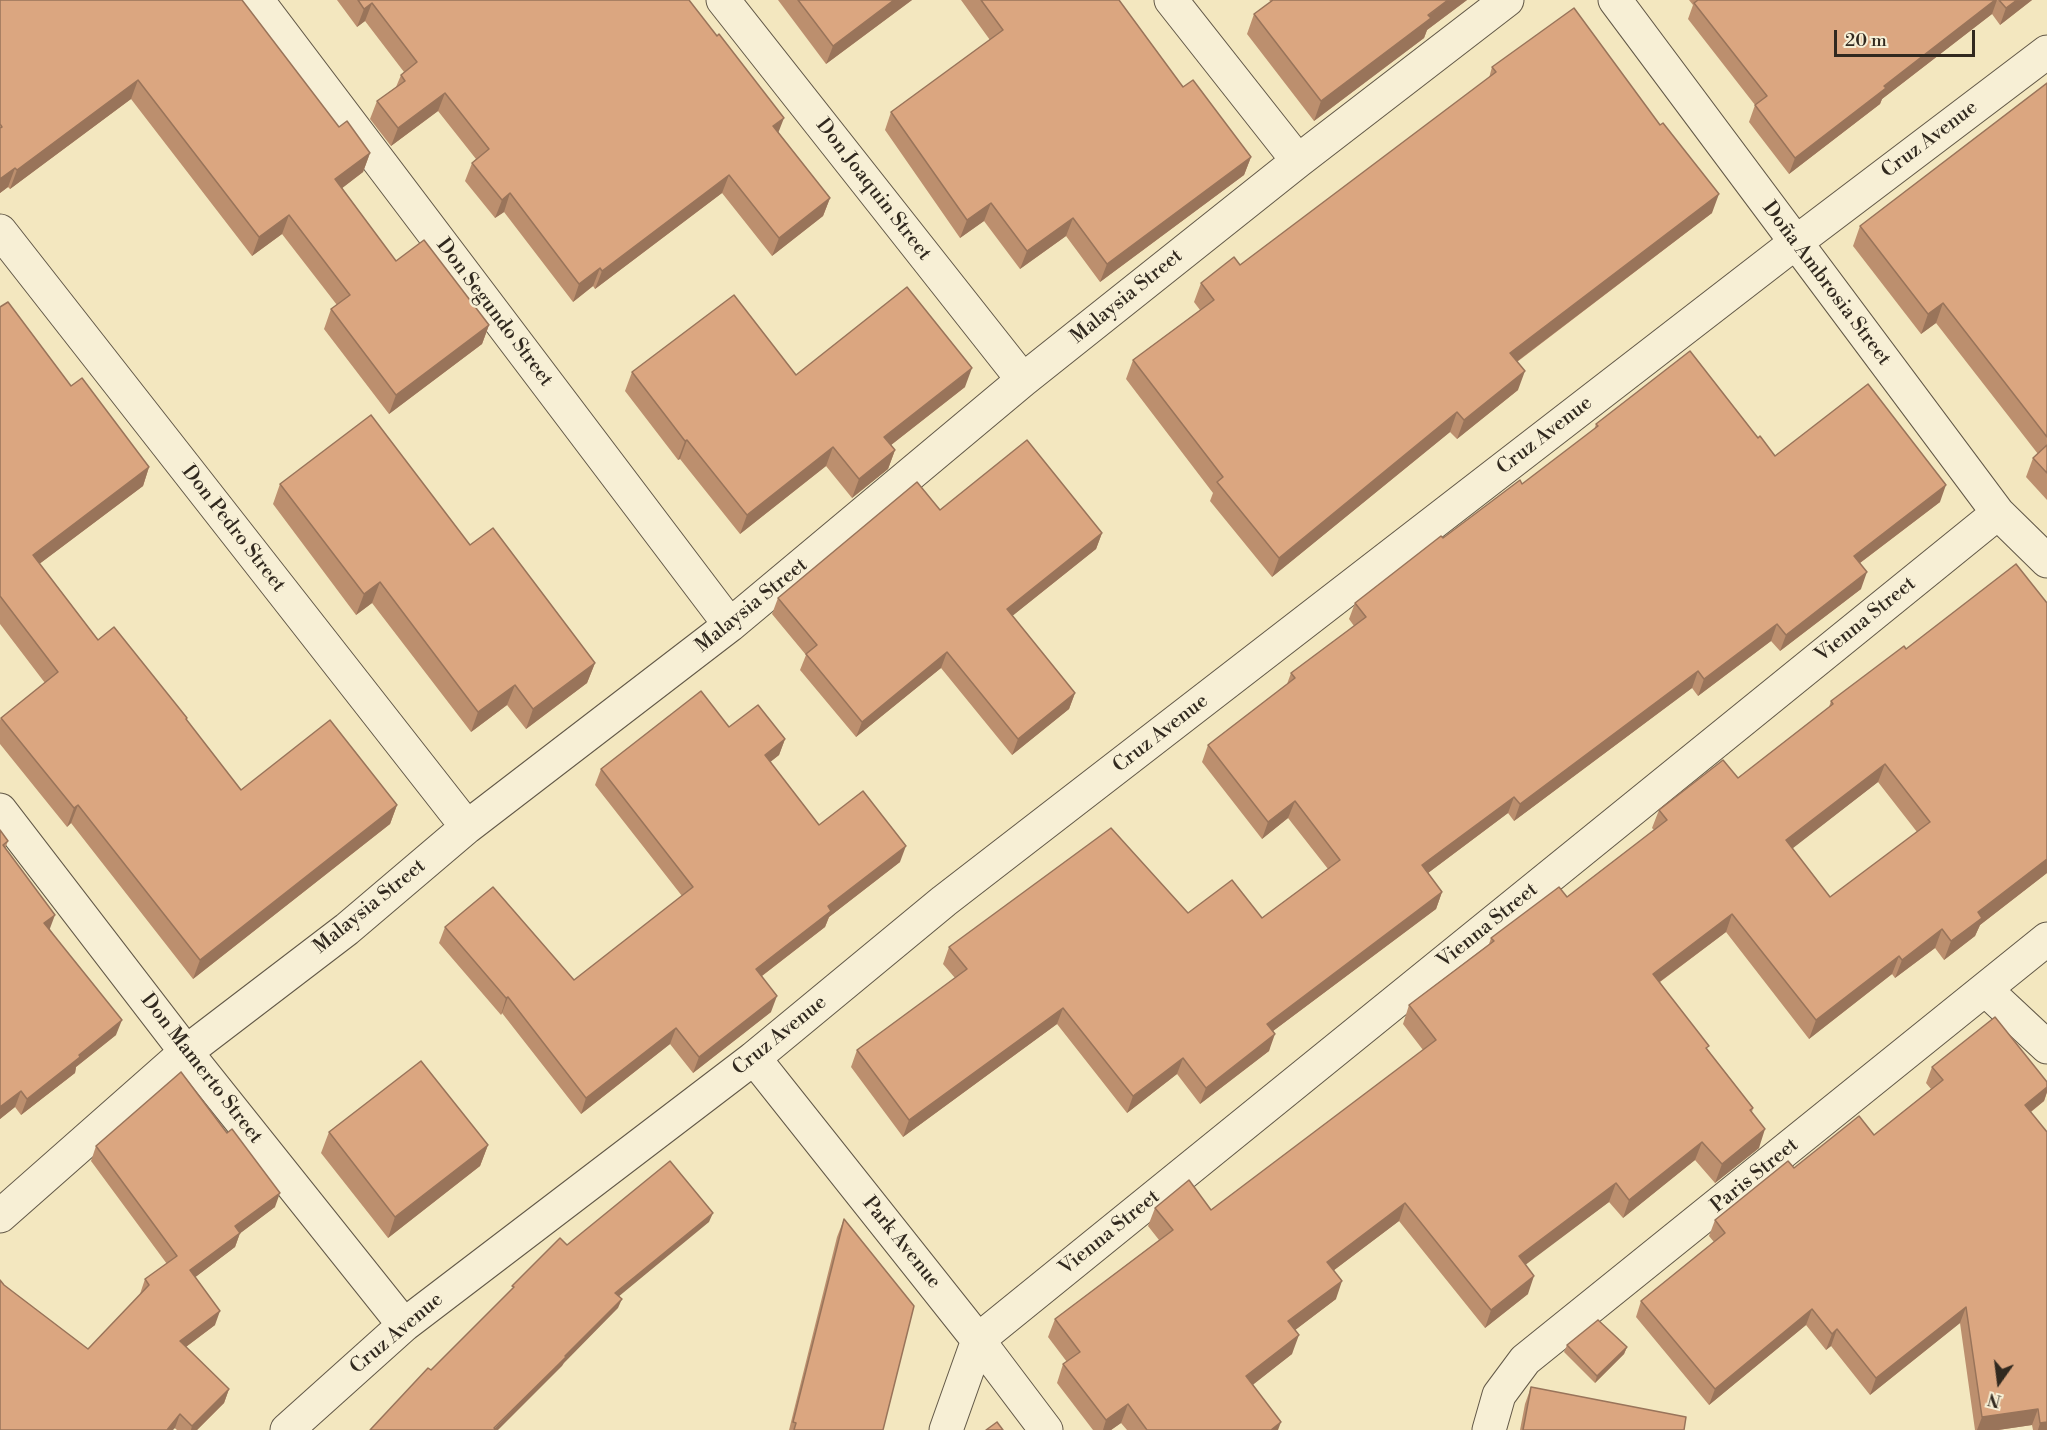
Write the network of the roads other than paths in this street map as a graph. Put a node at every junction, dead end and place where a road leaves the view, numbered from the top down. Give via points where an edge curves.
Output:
1 (257, 0) edge
2 (723, 0) edge
3 (1171, 0) edge
4 (1507, 0) edge
5 (1615, 0) edge
6 (2047, 52) edge
7 (1298, 160) junction
8 (0, 231) edge
9 (1795, 243) junction
10 (1023, 380) junction
11 (1998, 513) junction
12 (2047, 561) edge
13 (730, 626) junction
14 (0, 810) edge
15 (467, 827) junction
16 (2047, 939) edge
17 (1986, 990) junction
18 (2047, 1047) edge
19 (186, 1052) junction
20 (754, 1058) junction
21 (0, 1216) edge
22 (404, 1325) junction
23 (978, 1340) junction
24 (286, 1430) edge
25 (946, 1430) edge
26 (1046, 1430) edge
27 (1489, 1430) edge

1 - 13 street, Don Segundo Street
2 - 10 street, Don Joaquin Street
3 - 7 street
4 - 7 street, Malaysia Street
5 - 9 street, Doña Ambrosia Street
6 - 9 street, Cruz Avenue
7 - 10 street, Malaysia Street
8 - 15 street, Don Pedro Street
9 - 11 street, Doña Ambrosia Street
9 - 20 street, Cruz Avenue via 944,901
10 - 13 street, Malaysia Street
11 - 12 street, Doña Ambrosia Street
11 - 23 street, Vienna Street
13 - 15 street, Malaysia Street
14 - 19 street, Don Mamerto Street
15 - 19 street, Malaysia Street via 347,929
16 - 17 street, Paris Street
17 - 18 street
17 - 27 street, Paris Street via 1525,1360 1499,1395
19 - 21 street, Malaysia Street
19 - 22 street, Don Mamerto Street
20 - 22 street, Cruz Avenue
20 - 23 street, Park Avenue
22 - 24 street, Cruz Avenue
23 - 25 street
23 - 26 street, Park Avenue

